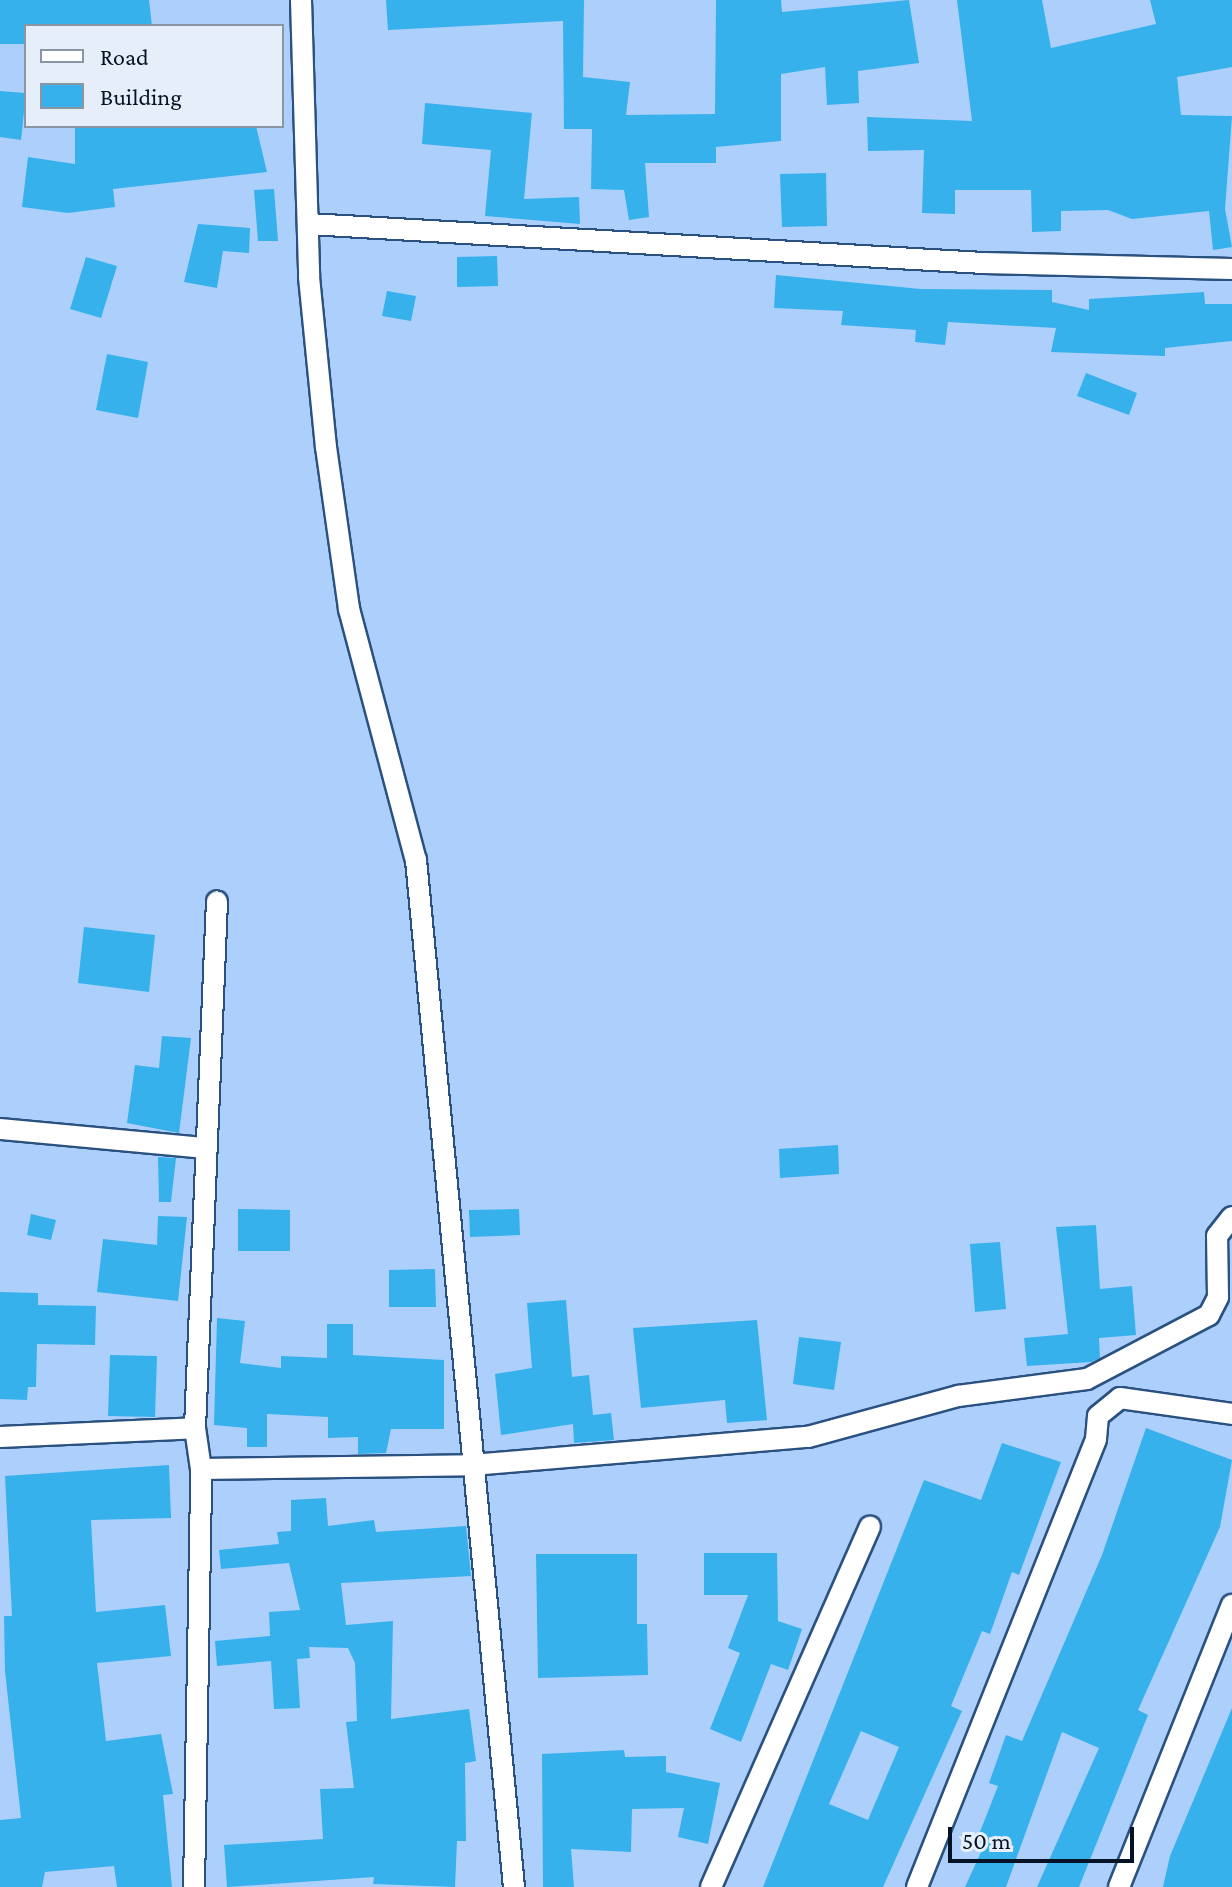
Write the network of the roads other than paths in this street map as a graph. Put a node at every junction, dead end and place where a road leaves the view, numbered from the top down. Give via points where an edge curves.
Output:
1 (301, 0) edge
2 (309, 224) junction
3 (1232, 269) edge
4 (217, 901) dead end
5 (0, 1129) edge
6 (204, 1148) junction
7 (1232, 1217) edge
8 (1232, 1414) edge
9 (195, 1428) junction
10 (0, 1437) edge
11 (472, 1465) junction
12 (201, 1469) junction
13 (870, 1527) dead end
14 (1232, 1605) edge
15 (194, 1887) edge
16 (514, 1887) edge
17 (711, 1887) edge
18 (917, 1887) edge
19 (1119, 1887) edge

1 - 2 street
2 - 3 street via 984,263
2 - 11 street via 349,609 416,860
4 - 6 street
5 - 6 street
6 - 9 street
7 - 11 street via 1217,1236 1218,1297 1209,1315 1087,1379 958,1396 808,1437
8 - 18 street via 1120,1398 1098,1416 1096,1439
9 - 10 street
9 - 12 street
11 - 12 street
11 - 16 street
12 - 15 street
13 - 17 street
14 - 19 street

